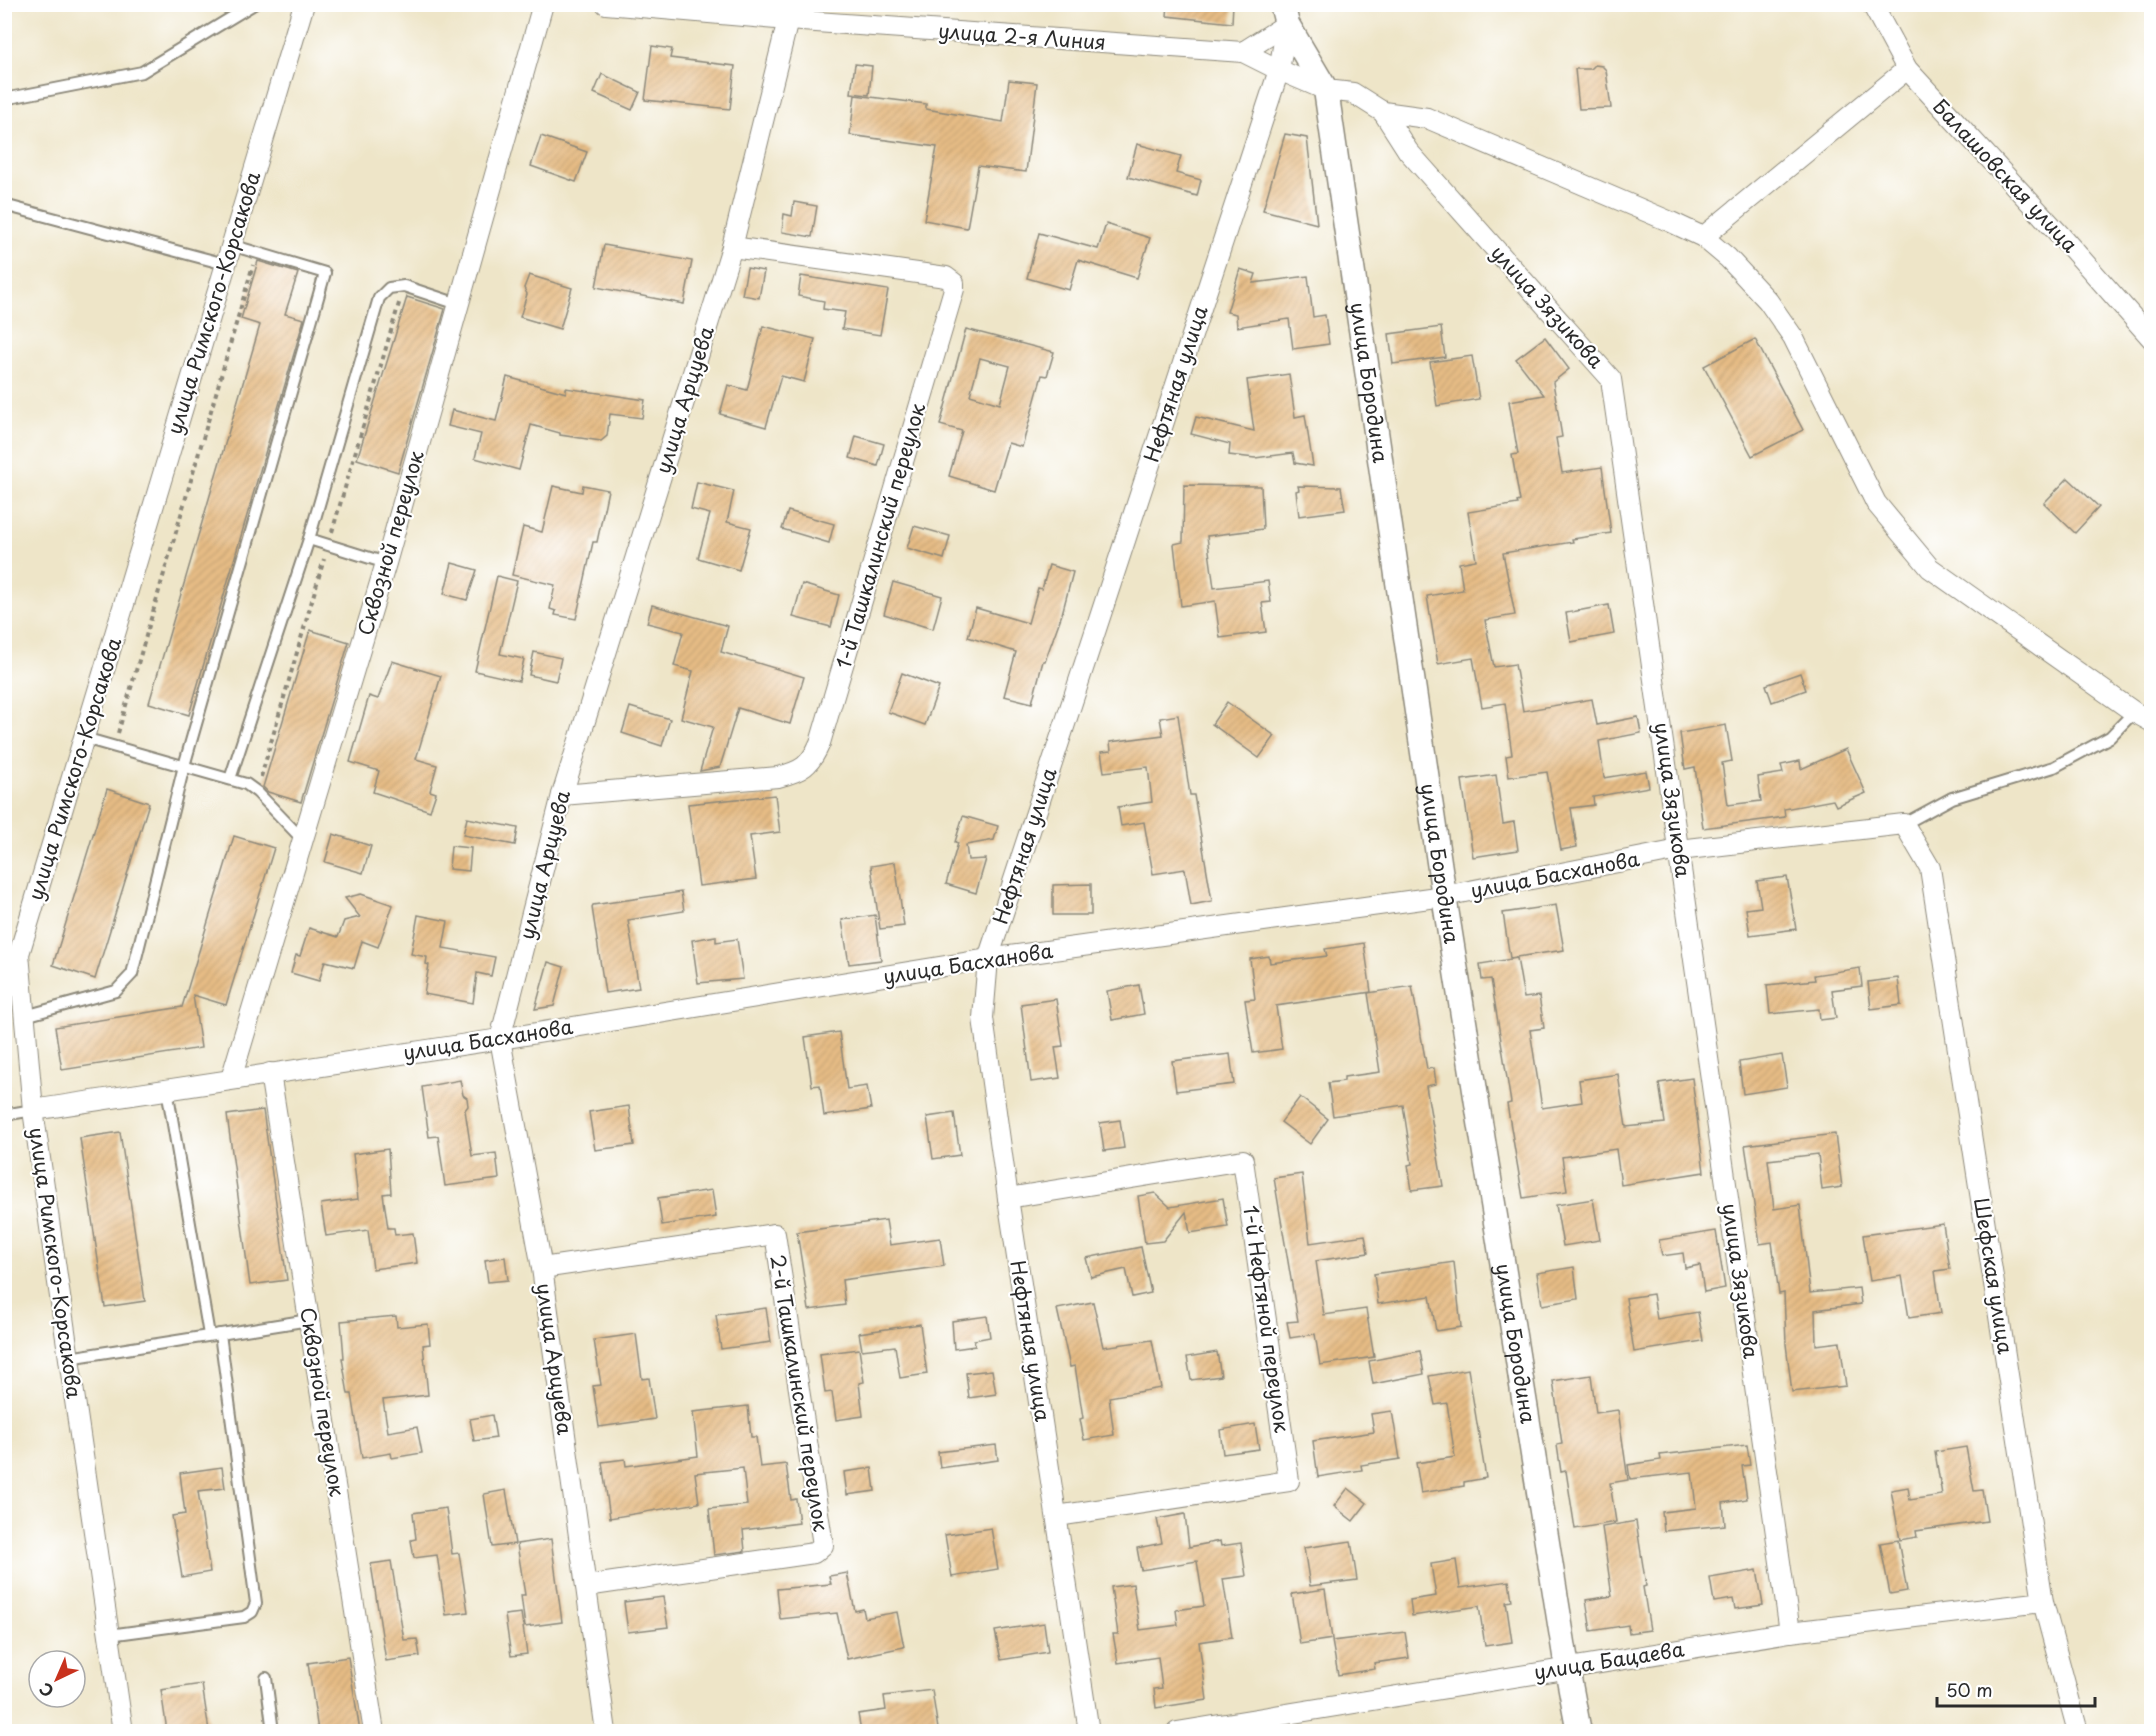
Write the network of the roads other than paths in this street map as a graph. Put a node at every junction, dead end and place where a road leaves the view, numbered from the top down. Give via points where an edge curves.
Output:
1 (254, 4) edge
2 (304, 4) edge
3 (543, 4) edge
4 (606, 4) edge
5 (1872, 4) edge
6 (1285, 14) edge
7 (788, 20) junction
8 (1244, 52) junction
9 (1907, 69) junction
10 (1279, 70) junction
11 (1326, 90) junction
12 (4, 99) edge
13 (1383, 112) junction
14 (4, 205) edge
15 (1703, 237) junction
16 (231, 245) junction
17 (732, 247) junction
18 (225, 264) junction
19 (458, 303) junction
20 (2151, 339) edge
21 (309, 539) junction
22 (386, 563) junction
23 (2134, 712) junction
24 (2151, 722) edge
25 (84, 738) junction
26 (184, 766) junction
27 (230, 779) junction
28 (562, 795) junction
29 (1904, 824) junction
30 (303, 840) junction
31 (1679, 850) junction
32 (1444, 896) junction
33 (988, 959) junction
34 (25, 1016) junction
35 (500, 1039) junction
36 (270, 1073) junction
37 (231, 1079) junction
38 (167, 1089) junction
39 (33, 1110) junction
40 (4, 1114) edge
41 (1008, 1198) junction
42 (542, 1268) junction
43 (309, 1320) junction
44 (214, 1335) junction
45 (69, 1358) junction
46 (1057, 1516) junction
47 (586, 1586) junction
48 (2043, 1602) junction
49 (1790, 1632) junction
50 (109, 1635) junction
51 (1567, 1668) junction
52 (266, 1678) dead end
53 (123, 1731) edge
54 (273, 1731) edge
55 (374, 1731) edge
56 (606, 1731) edge
57 (1089, 1731) edge
58 (1177, 1731) edge
59 (1579, 1731) edge
60 (2078, 1731) edge

1 - 12 lane via 142,72
2 - 16 street, улица Римского-Корсакова
3 - 19 street, Сквозной переулок
4 - 7 street, улица 2-я Линия
5 - 9 street, Балашовская улица
6 - 8 street
6 - 10 street, Нефтяная улица
6 - 11 street, улица Бородина
7 - 8 street, улица 2-я Линия
7 - 17 street, улица Арцуева
8 - 10 street, улица Зязикова
9 - 15 street
9 - 20 street, Балашовская улица
10 - 11 street, улица Зязикова
10 - 33 street, Нефтяная улица
11 - 13 street, улица Зязикова via 1353,93
11 - 32 street, улица Бородина
13 - 15 street via 1427,118
13 - 31 street, улица Зязикова via 1408,151 1611,378
14 - 18 lane
15 - 23 street via 1768,301 1793,337 1876,503 1930,568
16 - 18 street, улица Римского-Корсакова
16 - 26 lane via 325,273
17 - 28 street, улица Арцуева
17 - 28 street, 1-й Ташкалинский переулок via 946,277 954,283 819,743 807,766 778,777
18 - 25 street, улица Римского-Корсакова
19 - 21 lane via 404,286 388,288 379,298
19 - 22 street, Сквозной переулок
21 - 22 lane
21 - 27 lane
22 - 30 street, Сквозной переулок
23 - 24 street
23 - 29 lane via 2110,736 2054,767 1952,798
25 - 26 lane
25 - 34 street, улица Римского-Корсакова via 19,954
26 - 27 lane
26 - 34 lane via 132,974 116,991
27 - 30 lane via 257,792
28 - 35 street, улица Арцуева
29 - 31 street, улица Басханова
29 - 48 street, Шефская улица via 1930,868
30 - 37 street, Сквозной переулок
31 - 32 street, улица Басханова
31 - 49 street, улица Зязикова
32 - 33 street, улица Басханова
32 - 51 street, улица Бородина
33 - 35 street, улица Басханова
33 - 41 street, Нефтяная улица via 983,1018
34 - 39 street, улица Римского-Корсакова
35 - 36 street, улица Басханова
35 - 42 street, улица Арцуева
36 - 37 street, улица Басханова
36 - 43 street, Сквозной переулок
37 - 38 street, улица Басханова
38 - 39 street, улица Басханова
38 - 44 lane
39 - 40 lane
39 - 45 street, улица Римского-Корсакова
41 - 46 street, Нефтяная улица
41 - 46 street, 1-й Нефтяной переулок via 1242,1160 1244,1171 1289,1481
42 - 47 street, улица Арцуева
42 - 47 street, 2-й Ташкалинский переулок via 775,1234 823,1545 814,1553
43 - 44 lane
43 - 55 street, Сквозной переулок
44 - 45 lane
44 - 50 lane via 256,1603 244,1617
45 - 50 street, улица Римского-Корсакова
46 - 57 street, Нефтяная улица
47 - 56 street, улица Арцуева
48 - 49 street, улица Бацаева
48 - 60 street, Шефская улица
49 - 51 street, улица Бацаева
50 - 53 street, улица Римского-Корсакова
51 - 58 street, улица Бацаева
51 - 59 street, улица Бородина
52 - 54 lane

